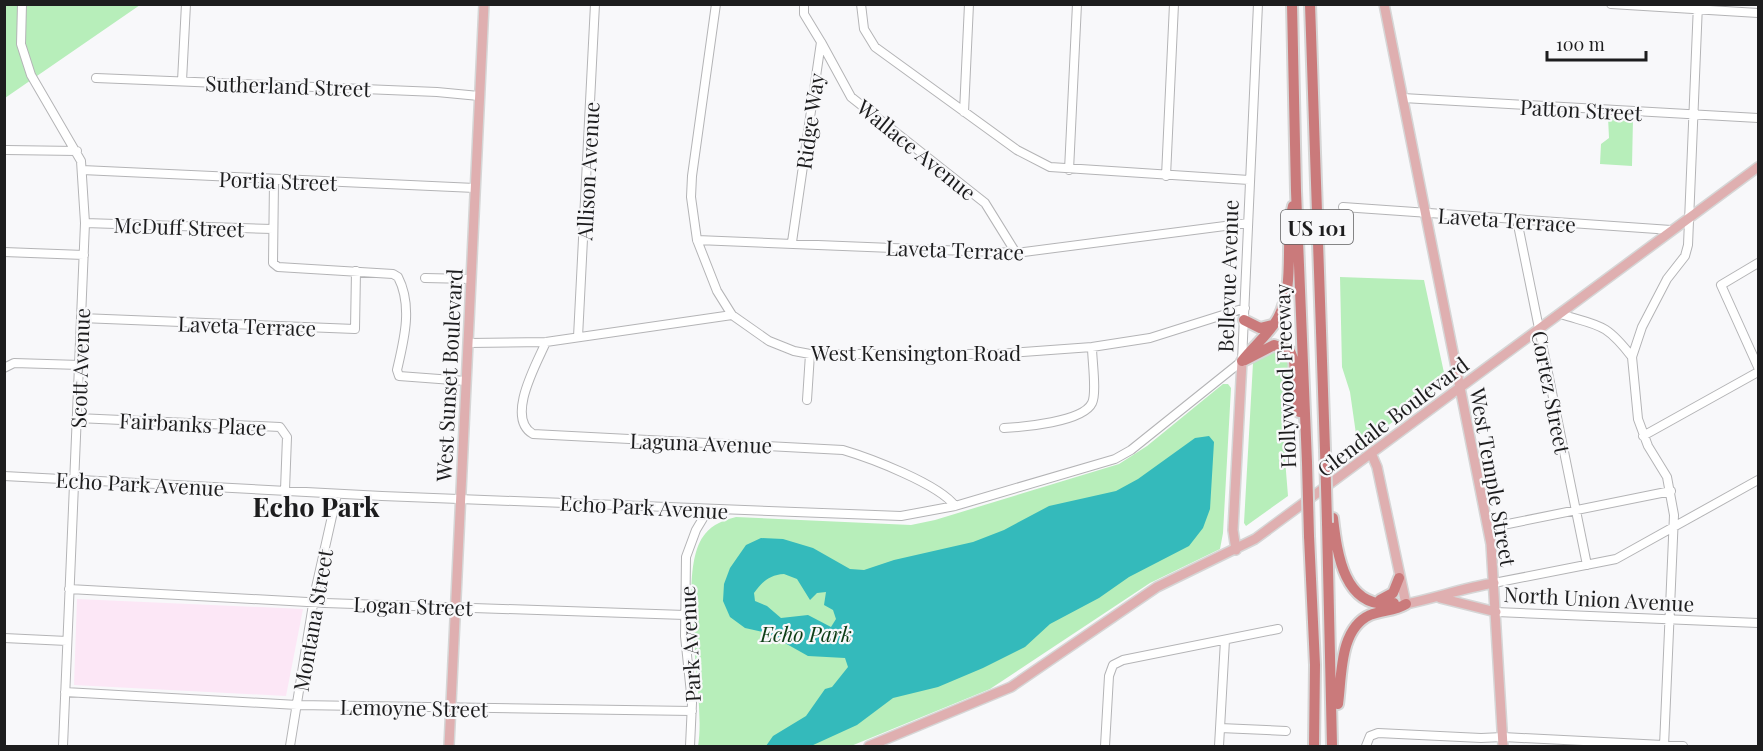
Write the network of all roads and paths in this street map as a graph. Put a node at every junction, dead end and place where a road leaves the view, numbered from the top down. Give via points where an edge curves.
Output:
1 (22, 4) edge
2 (186, 4) edge
3 (484, 4) edge
4 (595, 4) edge
5 (716, 4) edge
6 (804, 4) edge
7 (861, 4) edge
8 (969, 4) edge
9 (1077, 4) edge
10 (1174, 4) edge
11 (1257, 4) edge
12 (1292, 4) edge
13 (1310, 4) edge
14 (1384, 4) edge
15 (1611, 4) edge
16 (1698, 7) edge
17 (1758, 13) edge
18 (821, 42) junction
19 (96, 78) dead end
20 (182, 81) junction
21 (479, 96) junction
22 (1403, 98) junction
23 (964, 112) junction
24 (1693, 115) junction
25 (1758, 118) edge
26 (6, 150) edge
27 (77, 151) junction
28 (1758, 167) edge
29 (82, 170) junction
30 (1070, 170) junction
31 (1166, 176) junction
32 (1249, 180) junction
33 (274, 181) junction
34 (475, 188) junction
35 (1296, 192) junction
36 (1343, 207) dead end
37 (1425, 213) junction
38 (1688, 218) junction
39 (1517, 220) junction
40 (85, 223) junction
41 (1248, 223) junction
42 (273, 229) junction
43 (1671, 230) junction
44 (697, 240) junction
45 (792, 242) junction
46 (4, 252) edge
47 (1016, 253) junction
48 (84, 255) junction
49 (1758, 263) edge
50 (356, 272) junction
51 (425, 278) dead end
52 (470, 279) junction
53 (1245, 308) junction
54 (1560, 314) junction
55 (732, 315) junction
56 (81, 318) junction
57 (1244, 320) junction
58 (1274, 323) junction
59 (1540, 329) junction
60 (579, 337) junction
61 (546, 342) junction
62 (468, 343) junction
63 (1092, 347) junction
64 (810, 354) junction
65 (1632, 357) junction
66 (1242, 362) junction
67 (80, 365) junction
68 (1758, 367) edge
69 (4, 368) edge
70 (1758, 372) edge
71 (466, 381) junction
72 (1460, 387) junction
73 (807, 400) dead end
74 (77, 418) junction
75 (1004, 428) dead end
76 (1643, 436) junction
77 (1371, 453) junction
78 (1307, 463) junction
79 (4, 476) edge
80 (75, 480) junction
81 (1758, 480) edge
82 (285, 490) junction
83 (1671, 491) junction
84 (337, 494) junction
85 (461, 497) junction
86 (955, 506) junction
87 (708, 510) junction
88 (1576, 510) junction
89 (1330, 521) junction
90 (1488, 528) junction
91 (1673, 528) junction
92 (1236, 549) junction
93 (1587, 565) junction
94 (1399, 578) junction
95 (1494, 583) junction
96 (69, 589) junction
97 (1358, 592) junction
98 (1440, 598) junction
99 (313, 602) junction
100 (1406, 603) junction
101 (454, 606) junction
102 (1496, 612) junction
103 (685, 615) junction
104 (1669, 620) junction
105 (1758, 623) edge
106 (1278, 629) dead end
107 (4, 638) edge
108 (1225, 640) junction
109 (67, 641) junction
110 (65, 692) junction
111 (297, 705) junction
112 (451, 708) junction
113 (692, 711) junction
114 (1220, 728) junction
115 (1286, 731) dead end
116 (1503, 742) edge
117 (1332, 746) edge
118 (1664, 746) edge
119 (63, 747) edge
120 (290, 747) edge
121 (449, 747) edge
122 (690, 747) edge
123 (869, 747) edge
124 (1105, 747) edge
125 (1219, 747) edge
126 (1314, 747) edge
127 (1366, 747) edge
128 (1683, 747) edge

1 - 27 street, Scott Avenue via 21,44 31,75
2 - 20 street
3 - 21 main road, West Sunset Boulevard
4 - 60 street, Allison Avenue
5 - 44 street, West Kensington Road via 692,176
6 - 18 street, Ridge Way via 804,14
7 - 23 street via 864,29 875,47
8 - 23 street
9 - 30 street
10 - 31 street
11 - 32 street, Bellevue Avenue
12 - 35 highway, Hollywood Freeway / US 101
13 - 89 highway, Hollywood Freeway / US 101, bridge
14 - 22 main road, West Temple Street
15 - 16 street
16 - 17 street
16 - 24 street
18 - 45 street, Ridge Way
18 - 47 street, Wallace Avenue via 851,97 984,203
19 - 20 street, Sutherland Street
20 - 21 street, Sutherland Street
21 - 34 main road, West Sunset Boulevard
22 - 24 street, Patton Street
22 - 37 main road, West Temple Street
23 - 30 street via 1035,161
24 - 25 street, Patton Street
24 - 38 street
26 - 27 street
27 - 29 street, Scott Avenue
28 - 38 main road, Glendale Boulevard
29 - 33 street, Portia Street
29 - 40 street, Scott Avenue
30 - 31 street
31 - 32 street
32 - 41 street, Bellevue Avenue
33 - 34 street, Portia Street
33 - 42 street
34 - 52 main road, West Sunset Boulevard
35 - 58 highway via 1289,223 1286,297
35 - 78 highway, Hollywood Freeway / US 101
36 - 37 street, Laveta Terrace
37 - 39 street, Laveta Terrace
37 - 72 main road, West Temple Street
38 - 43 main road, Glendale Boulevard
38 - 65 street via 1685,256 1667,279 1642,327
39 - 43 street, Laveta Terrace
39 - 59 street, Cortez Street
40 - 42 street, McDuff Street
40 - 48 street, Scott Avenue
41 - 47 street, Laveta Terrace
41 - 53 street, Bellevue Avenue
42 - 50 street via 273,263 278,267
43 - 54 main road, Glendale Boulevard
44 - 45 street, Laveta Terrace
44 - 55 street, West Kensington Road via 713,282
45 - 47 street, Laveta Terrace
46 - 48 street
48 - 56 street, Scott Avenue
49 - 68 street via 1721,285
50 - 56 street, Laveta Terrace via 355,329
50 - 71 street via 398,277 406,331 399,376
51 - 52 street
52 - 62 main road, West Sunset Boulevard
53 - 57 street, Bellevue Avenue
53 - 63 street, West Kensington Road via 1150,338
54 - 59 main road, Glendale Boulevard
54 - 65 street via 1602,326 1618,338
55 - 60 street
55 - 64 street, West Kensington Road via 769,341
56 - 67 street, Scott Avenue
57 - 58 highway via 1264,329
57 - 66 street, Bellevue Avenue
58 - 66 highway
59 - 72 main road, Glendale Boulevard
59 - 88 street, Cortez Street
60 - 61 street
61 - 62 street
61 - 86 street, Laguna Avenue via 522,403 522,420 533,434 843,450 937,490
62 - 71 main road, West Sunset Boulevard
63 - 64 street, West Kensington Road via 997,354
63 - 75 street via 1093,401 1087,410 1043,425
64 - 73 street
65 - 76 street via 1635,402
66 - 78 highway via 1274,345 1290,351
66 - 86 street, Echo Park Avenue via 1115,459
66 - 92 main road, Bellevue Avenue via 1233,530
67 - 69 street via 14,363
67 - 74 street, Scott Avenue
70 - 76 street
71 - 85 main road, West Sunset Boulevard
72 - 77 main road, Glendale Boulevard
72 - 90 main road, West Temple Street
74 - 80 street, Scott Avenue
74 - 82 street, Fairbanks Place via 280,428 287,437
76 - 83 street
77 - 92 main road, Glendale Boulevard via 1263,534
77 - 94 main road
78 - 126 highway, Hollywood Freeway / US 101, bridge via 1315,665
79 - 80 street, Echo Park Avenue
80 - 82 street, Echo Park Avenue
80 - 96 street, Scott Avenue
81 - 91 street
82 - 84 street, Echo Park Avenue
83 - 88 street
83 - 91 street
84 - 85 street, Echo Park Avenue
84 - 99 street, Montana Street
85 - 87 street, Echo Park Avenue
85 - 101 main road, West Sunset Boulevard
86 - 87 street, Echo Park Avenue via 901,516
87 - 103 street, Park Avenue via 686,557
88 - 90 street
88 - 93 street, Cortez Street
89 - 97 highway via 1339,564 1346,580
89 - 117 highway, Hollywood Freeway / US 101
90 - 95 main road, West Temple Street
91 - 93 street via 1616,559
91 - 104 street
92 - 123 main road, Glendale Boulevard via 1130,603 1011,687
93 - 95 street
94 - 97 highway via 1393,593 1384,599 1371,599
94 - 100 main road
95 - 98 main road via 1453,590
95 - 102 main road, West Temple Street
96 - 99 street, Logan Street
96 - 109 street, Scott Avenue
97 - 100 highway via 1379,604
98 - 100 main road
98 - 102 main road, North Union Avenue
99 - 101 street, Logan Street
99 - 111 street, Montana Street
100 - 117 highway via 1363,619 1349,636
101 - 103 street, Logan Street
101 - 112 main road, West Sunset Boulevard
102 - 104 street, North Union Avenue
102 - 116 main road, West Temple Street
103 - 113 street, Park Avenue
104 - 105 street, North Union Avenue
104 - 118 street
106 - 108 street
107 - 109 street
108 - 114 street
108 - 124 street via 1113,665
109 - 110 street, Scott Avenue
110 - 111 street, Lemoyne Street
110 - 119 street, Scott Avenue
111 - 112 street, Lemoyne Street
111 - 120 street, Montana Street
112 - 113 street, Lemoyne Street
112 - 121 main road, West Sunset Boulevard
113 - 122 street, Park Avenue
114 - 115 street
114 - 125 street
116 - 118 street
116 - 127 street via 1378,733 1370,736
118 - 128 street

